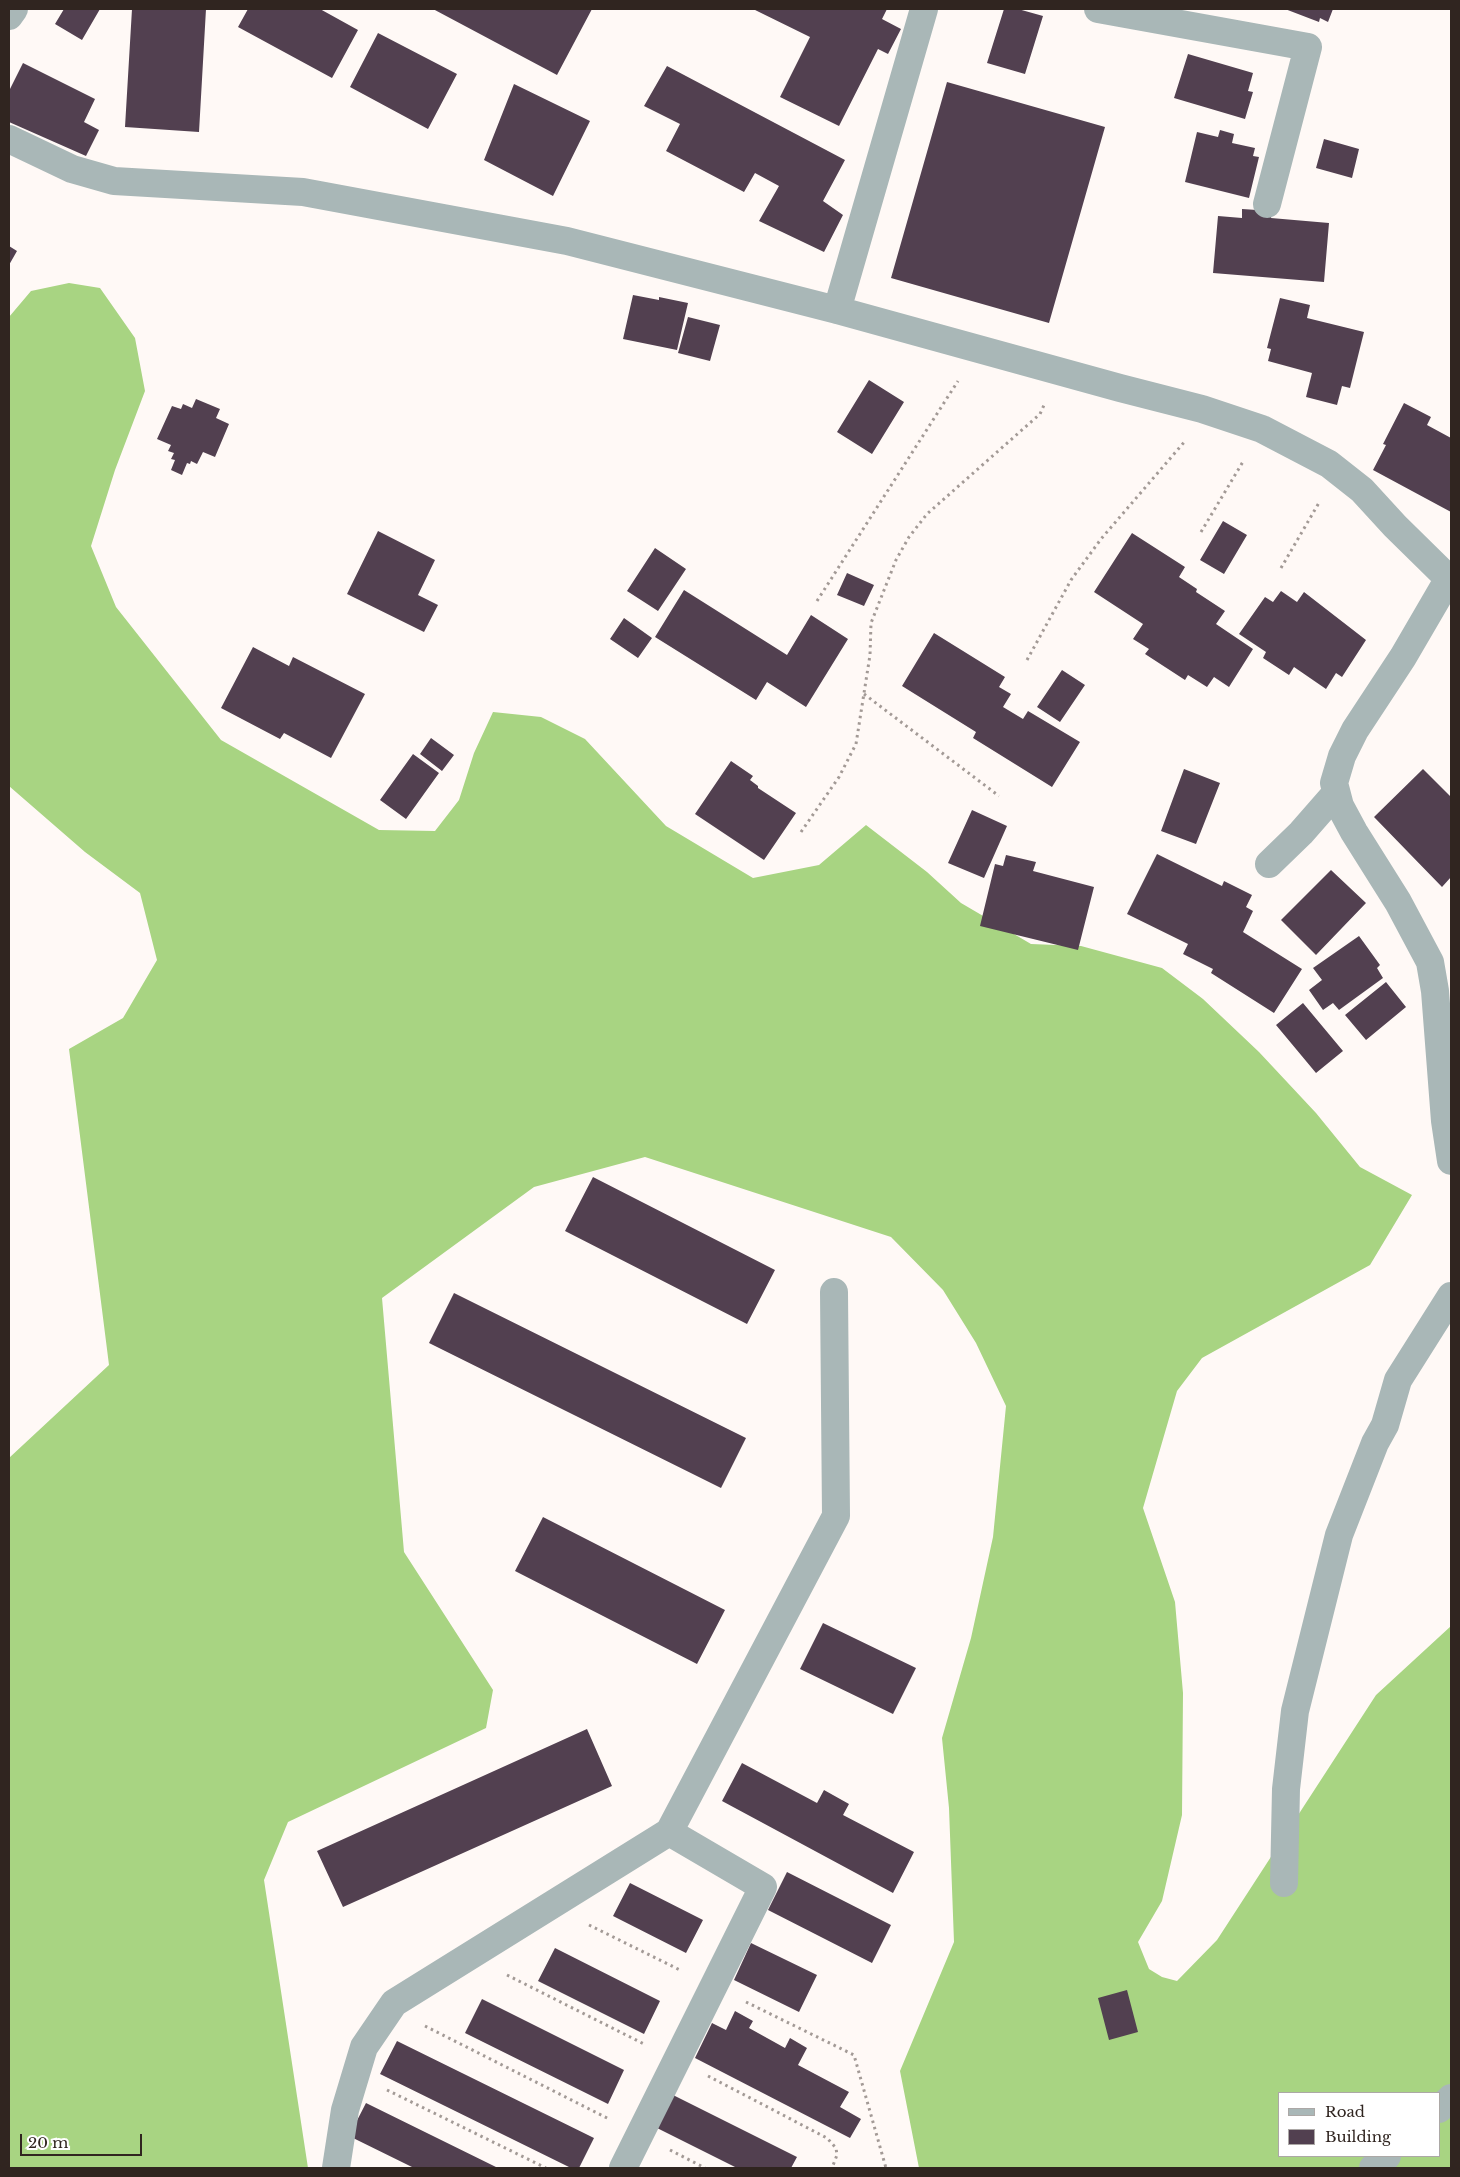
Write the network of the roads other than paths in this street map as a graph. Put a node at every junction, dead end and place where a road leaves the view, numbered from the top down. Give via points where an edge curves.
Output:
1 (14, 9) edge
2 (924, 9) edge
3 (1098, 9) edge
4 (9, 16) edge
5 (9, 139) edge
6 (1267, 204) dead end
7 (836, 310) junction
8 (1450, 579) edge
9 (1336, 793) junction
10 (1269, 864) dead end
11 (1451, 1161) edge
12 (834, 1292) dead end
13 (1451, 1296) edge
14 (669, 1832) junction
15 (1284, 1883) dead end
16 (1451, 2098) edge
17 (1440, 2108) edge
18 (1386, 2157) edge
19 (336, 2168) edge
20 (623, 2168) edge
21 (1373, 2168) edge

1 - 4 street
2 - 7 street
3 - 6 street via 1308,47
5 - 7 street via 72,169 114,181 303,192 567,241
7 - 8 street via 1202,409 1262,429 1338,470
8 - 9 street via 1355,730 1342,756 1334,783
9 - 10 street
9 - 11 street via 1354,832 1398,902 1430,962 1436,991
12 - 14 street via 836,1516
13 - 15 street via 1398,1380 1385,1425 1339,1535 1295,1711 1286,1789
14 - 19 street via 394,2003 364,2048 345,2110
14 - 20 street via 763,1887
16 - 17 street
18 - 21 street

